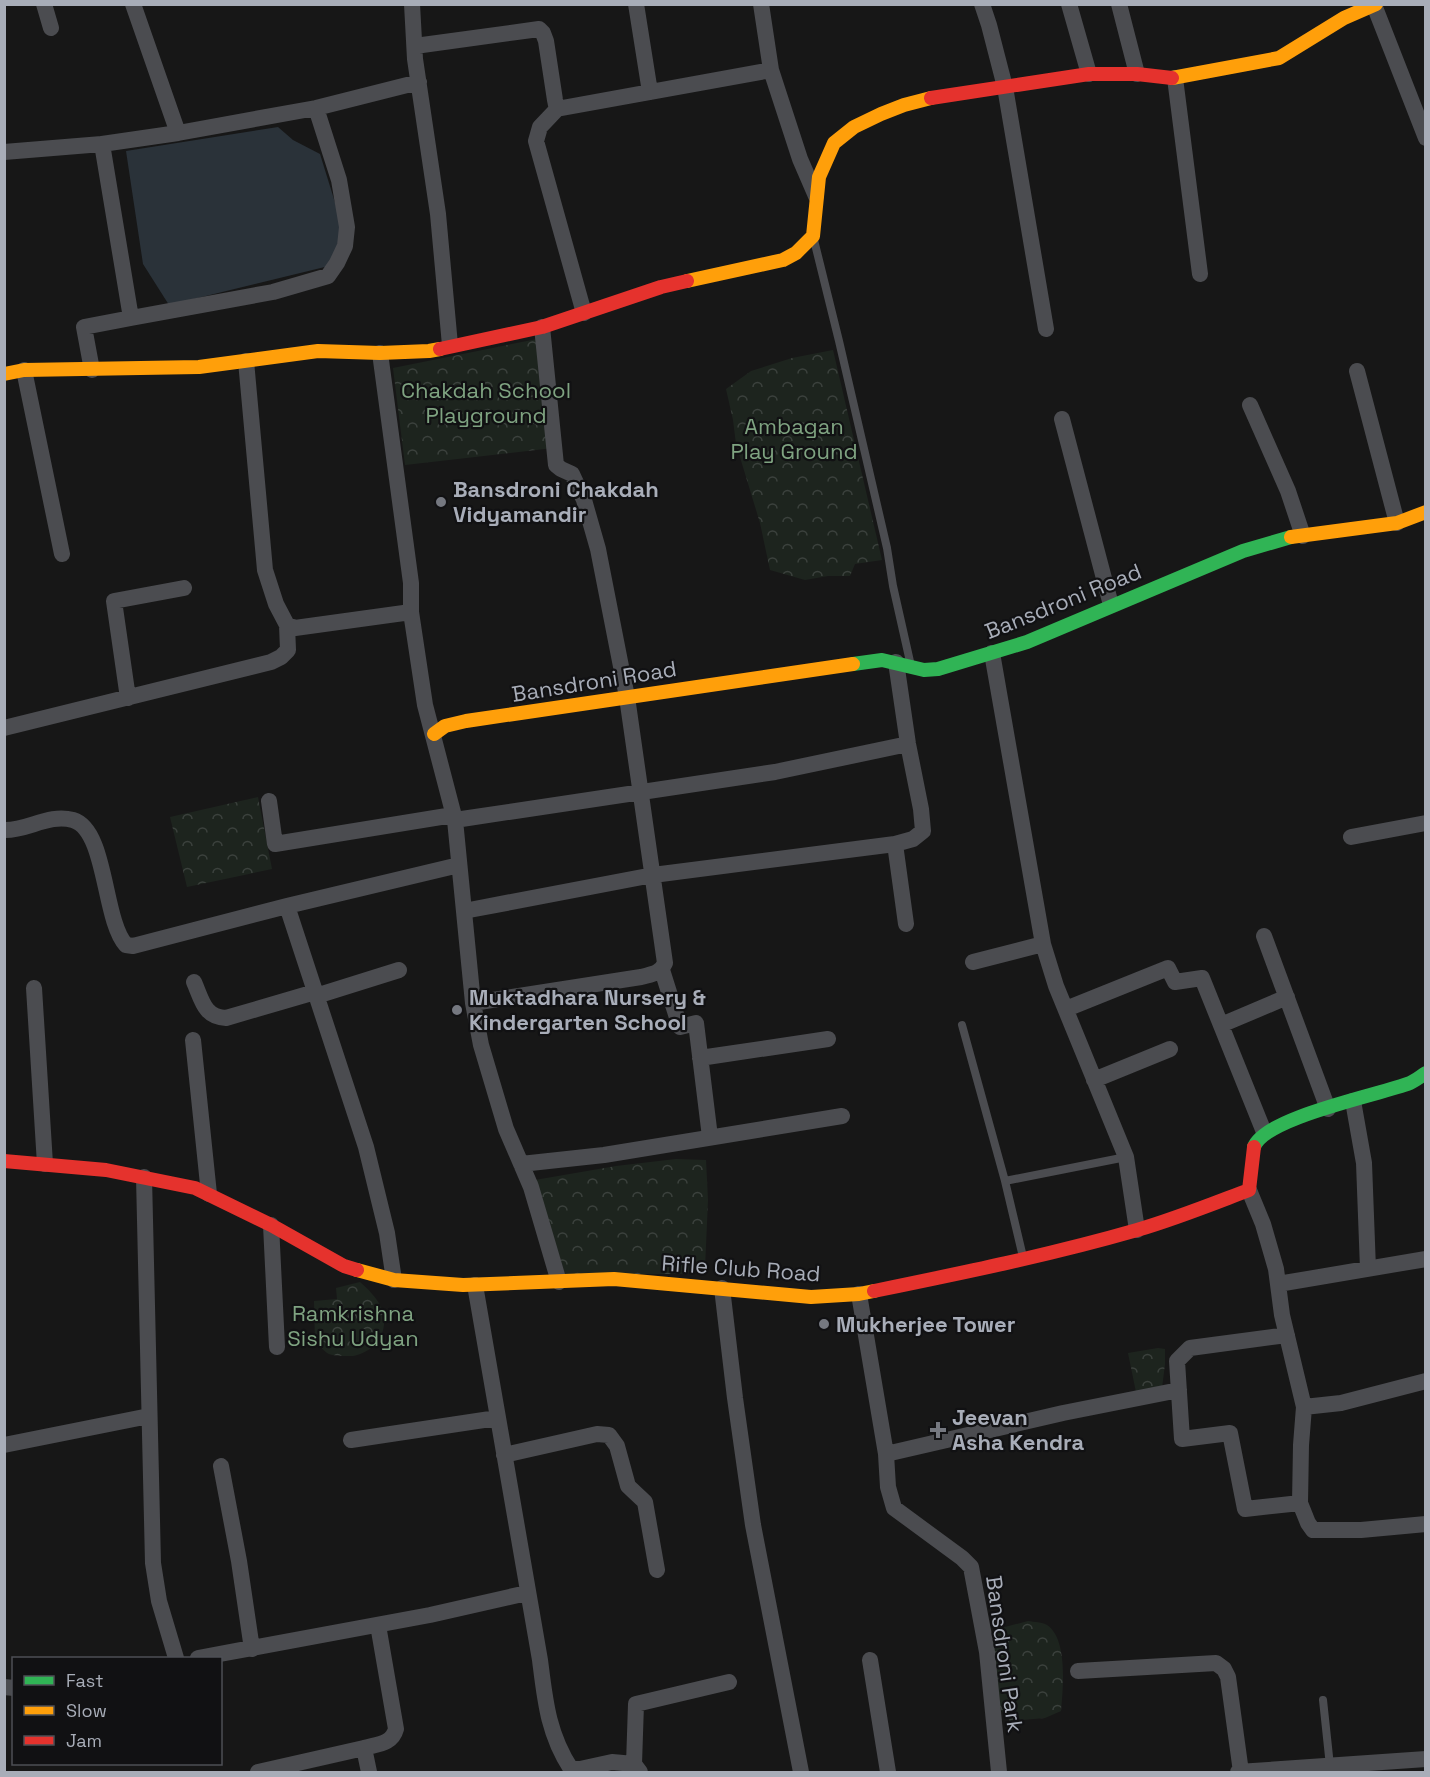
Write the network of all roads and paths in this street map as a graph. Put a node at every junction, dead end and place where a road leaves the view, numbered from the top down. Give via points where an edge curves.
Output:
1 (44, 4) edge
2 (133, 4) edge
3 (412, 4) edge
4 (636, 4) edge
5 (761, 4) edge
6 (982, 4) edge
7 (1069, 4) edge
8 (1119, 4) edge
9 (1375, 5) edge
10 (51, 28) dead end
11 (415, 46) junction
12 (771, 70) junction
13 (1089, 74) junction
14 (1137, 74) junction
15 (1175, 78) junction
16 (418, 82) junction
17 (1005, 87) junction
18 (650, 92) junction
19 (559, 107) junction
20 (316, 108) junction
21 (178, 134) junction
22 (1425, 138) edge
23 (102, 144) junction
24 (4, 152) edge
25 (817, 200) junction
26 (813, 236) junction
27 (1200, 274) dead end
28 (584, 313) junction
29 (131, 318) junction
30 (542, 327) junction
31 (1046, 329) dead end
32 (450, 345) junction
33 (380, 353) junction
34 (246, 361) junction
35 (24, 370) junction
36 (92, 370) junction
37 (1357, 370) dead end
38 (4, 374) edge
39 (1250, 405) dead end
40 (1062, 419) dead end
41 (1423, 517) edge
42 (1397, 524) junction
43 (1303, 536) junction
44 (62, 554) dead end
45 (184, 588) dead end
46 (1111, 605) junction
47 (411, 612) junction
48 (287, 625) junction
49 (992, 652) junction
50 (904, 664) junction
51 (627, 697) junction
52 (128, 698) junction
53 (4, 728) edge
54 (434, 734) junction
55 (908, 744) junction
56 (640, 791) junction
57 (269, 801) dead end
58 (454, 817) junction
59 (1425, 823) edge
60 (4, 830) edge
61 (1351, 837) dead end
62 (895, 844) junction
63 (459, 865) junction
64 (653, 875) junction
65 (287, 906) junction
66 (464, 911) junction
67 (906, 924) dead end
68 (1264, 936) dead end
69 (1042, 944) junction
70 (973, 962) dead end
71 (399, 970) dead end
72 (662, 970) junction
73 (194, 982) dead end
74 (34, 988) dead end
75 (315, 994) junction
76 (1287, 997) junction
77 (473, 1003) junction
78 (1066, 1009) junction
79 (962, 1025) dead end
80 (1221, 1025) junction
81 (828, 1039) dead end
82 (193, 1040) dead end
83 (1170, 1049) dead end
84 (700, 1058) junction
85 (1425, 1073) edge
86 (1094, 1080) junction
87 (1353, 1101) junction
88 (1328, 1109) junction
89 (842, 1116) dead end
90 (1264, 1132) junction
91 (710, 1137) junction
92 (1126, 1157) junction
93 (4, 1161) edge
94 (45, 1164) junction
95 (521, 1164) junction
96 (144, 1177) junction
97 (1005, 1181) junction
98 (1249, 1190) junction
99 (209, 1194) junction
100 (271, 1225) junction
101 (1137, 1230) junction
102 (1023, 1258) junction
103 (1425, 1259) edge
104 (1368, 1269) junction
105 (394, 1280) junction
106 (559, 1282) junction
107 (1278, 1284) junction
108 (475, 1285) junction
109 (722, 1288) junction
110 (859, 1294) junction
111 (1287, 1335) junction
112 (277, 1347) dead end
113 (1425, 1381) edge
114 (1179, 1390) junction
115 (1304, 1407) junction
116 (149, 1416) junction
117 (497, 1418) junction
118 (351, 1440) dead end
119 (4, 1445) edge
120 (886, 1454) junction
121 (504, 1455) junction
122 (221, 1466) dead end
123 (1300, 1503) junction
124 (1425, 1524) edge
125 (657, 1570) dead end
126 (527, 1593) junction
127 (378, 1625) junction
128 (252, 1649) junction
129 (175, 1657) edge
130 (209, 1657) edge
131 (870, 1660) dead end
132 (1078, 1671) dead end
133 (729, 1682) dead end
134 (1323, 1700) dead end
135 (364, 1748) junction
136 (1425, 1759) edge
137 (1330, 1766) junction
138 (637, 1768) edge
139 (1239, 1772) edge
140 (258, 1773) edge
141 (369, 1773) edge
142 (801, 1773) edge
143 (888, 1773) edge
144 (999, 1773) edge

1 - 10 street
2 - 21 street
3 - 11 street
4 - 18 street
5 - 12 street
6 - 17 street
7 - 13 street
8 - 14 street
9 - 15 street via 1344,18 1279,58
9 - 22 street
11 - 16 street
11 - 19 street via 539,29 546,41
12 - 18 street
12 - 25 street
13 - 14 street
13 - 17 street
14 - 15 street
15 - 27 street
16 - 20 street
16 - 32 street via 438,214
17 - 25 street via 904,105 854,127 834,143 819,177
17 - 31 street
18 - 19 street
19 - 28 street via 540,127 536,141
20 - 21 street
20 - 29 street via 339,180 347,227 345,246 328,276 273,292
21 - 23 street
23 - 24 street
23 - 29 street
25 - 26 street
26 - 28 street via 783,260 661,288
26 - 50 lane via 887,548
28 - 30 street
29 - 36 street via 84,327
30 - 32 street
30 - 51 street via 556,465 572,474 584,500
32 - 33 street via 429,351
33 - 34 street via 318,351
33 - 47 street via 411,583
34 - 36 street via 199,367
34 - 48 street via 266,570
35 - 36 street
35 - 38 street
35 - 44 street
37 - 42 street
39 - 43 street
40 - 46 street
41 - 42 street, Bansdroni Road
42 - 43 street, Bansdroni Road
43 - 46 street, Bansdroni Road via 1244,550
45 - 52 street via 114,601
46 - 49 street, Bansdroni Road via 1027,642
47 - 48 street via 295,628
47 - 54 street via 425,705
48 - 52 street via 288,650 271,662
49 - 50 street, Bansdroni Road via 938,669 924,670
49 - 69 street
50 - 51 street, Bansdroni Road via 882,660
50 - 55 street
51 - 54 street, Bansdroni Road via 466,721 446,725
51 - 56 street
52 - 53 street
54 - 58 street
55 - 56 street via 775,771
55 - 62 street via 922,831 913,840
56 - 58 street
56 - 64 street
57 - 58 street via 274,844
58 - 63 street
59 - 61 street
60 - 65 street via 59,818 82,824 90,835 117,931 126,945 144,944
62 - 64 street
62 - 67 street
63 - 65 street
63 - 66 street
64 - 66 street
64 - 72 street via 665,963
65 - 75 street
66 - 77 street
68 - 76 street
69 - 70 street
69 - 78 street
71 - 75 street
72 - 77 street via 641,977
72 - 84 street via 680,1027 696,1023
73 - 75 street via 208,1012 216,1018
74 - 94 street
75 - 105 street via 366,1147
76 - 80 street
76 - 88 street
77 - 95 street via 502,1119
78 - 80 street via 1168,968 1174,982 1202,978
78 - 86 street
79 - 97 lane
80 - 90 street
81 - 84 street
82 - 99 street
83 - 86 street
84 - 91 street
85 - 87 street via 1412,1082
86 - 92 street
87 - 88 street
87 - 104 street via 1364,1163
88 - 90 street
89 - 91 street
90 - 98 street via 1257,1139
91 - 95 street
92 - 97 lane
92 - 101 street
93 - 94 street, Rifle Club Road
94 - 96 street, Rifle Club Road
95 - 106 street
96 - 99 street, Rifle Club Road
96 - 116 street
97 - 102 lane
98 - 101 street, Rifle Club Road
98 - 107 street via 1263,1224
99 - 100 street, Rifle Club Road
100 - 105 street, Rifle Club Road via 344,1266
100 - 112 street
101 - 102 street, Rifle Club Road
102 - 110 street, Rifle Club Road
103 - 104 street
104 - 107 street
105 - 108 street, Rifle Club Road
106 - 108 street, Rifle Club Road
106 - 109 street, Rifle Club Road via 614,1279
107 - 111 street
108 - 117 street
109 - 110 street, Rifle Club Road via 811,1297
109 - 142 street via 753,1525
110 - 120 street, Bansdroni Park
111 - 114 street via 1190,1348 1178,1361
111 - 115 street
113 - 115 street via 1341,1403
114 - 120 street
114 - 123 street via 1182,1439 1230,1433 1245,1509
115 - 123 street
116 - 119 street
116 - 129 street via 153,1563
117 - 118 street
117 - 121 street
120 - 144 street, Bansdroni Park via 894,1508 971,1568 987,1652
121 - 125 street via 597,1434 609,1435 617,1446 628,1486 645,1502
121 - 126 street
122 - 128 street
123 - 124 street via 1313,1530
126 - 127 street
126 - 138 street via 547,1715 560,1752 571,1769 612,1762
127 - 128 street
127 - 135 street via 396,1729 388,1742
128 - 130 street
131 - 143 street
132 - 139 street via 1216,1663 1228,1677
133 - 138 street via 636,1704
134 - 137 lane
135 - 140 street
135 - 141 street
136 - 137 street
137 - 139 street

